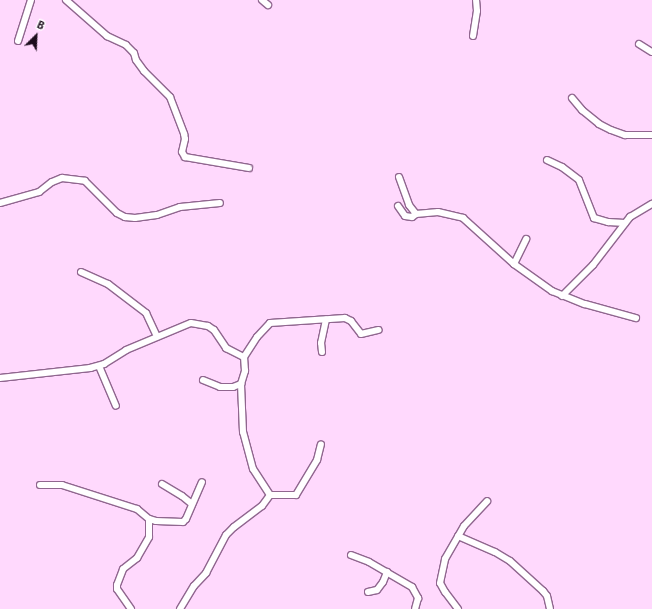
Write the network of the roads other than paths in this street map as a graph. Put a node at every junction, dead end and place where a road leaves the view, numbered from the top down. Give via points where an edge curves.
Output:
1 (31, 0) edge
2 (66, 0) edge
3 (262, 0) edge
4 (476, 0) edge
5 (268, 4) dead end
6 (473, 36) dead end
7 (18, 41) dead end
8 (639, 44) dead end
9 (652, 52) edge
10 (572, 98) dead end
11 (652, 135) edge
12 (547, 160) dead end
13 (249, 168) dead end
14 (399, 177) dead end
15 (0, 203) edge
16 (220, 203) dead end
17 (652, 204) edge
18 (398, 206) dead end
19 (416, 214) junction
20 (625, 223) junction
21 (526, 239) dead end
22 (514, 264) junction
23 (81, 272) dead end
24 (562, 296) junction
25 (636, 318) dead end
26 (326, 320) junction
27 (379, 330) dead end
28 (157, 337) junction
29 (322, 352) dead end
30 (244, 357) junction
31 (98, 366) junction
32 (0, 378) edge
33 (203, 380) dead end
34 (241, 384) junction
35 (116, 406) dead end
36 (321, 444) dead end
37 (202, 482) dead end
38 (162, 484) dead end
39 (40, 486) dead end
40 (270, 495) junction
41 (487, 501) dead end
42 (192, 504) junction
43 (149, 519) junction
44 (458, 536) junction
45 (351, 555) dead end
46 (387, 572) junction
47 (368, 592) dead end
48 (131, 609) edge
49 (180, 609) edge
50 (415, 609) edge
51 (458, 609) edge
52 (550, 609) edge

1 - 7 street
2 - 13 street via 107,36 126,45 134,53 144,71 170,98 184,134 182,152 185,157
3 - 5 street
4 - 6 street
8 - 9 street
10 - 11 street via 599,124 611,130 624,135
12 - 20 street via 562,167 579,180 594,218
14 - 19 street via 409,205
15 - 16 street via 39,192 62,178 85,181 125,217 157,216 180,207
17 - 20 street via 634,214
18 - 19 street via 405,216 412,217
19 - 22 street via 438,212 463,218
20 - 24 street via 593,265
21 - 22 street
22 - 24 street
23 - 28 street via 108,284 146,313
24 - 25 street
26 - 27 street via 348,319 361,334
26 - 29 street
26 - 30 street via 270,323
28 - 30 street via 191,323 199,323 214,330 226,348
28 - 31 street via 126,350
30 - 34 street
31 - 32 street
31 - 35 street
33 - 34 street via 220,388
34 - 40 street via 243,432 248,452 254,469
36 - 40 street via 317,460 296,495
37 - 42 street
38 - 42 street
39 - 43 street via 62,485 76,489 136,510
40 - 49 street via 262,506 226,535 206,573 194,586
41 - 44 street
42 - 43 street via 183,522 159,522
43 - 48 street via 149,537 139,555 123,569 117,585 117,589
44 - 51 street via 445,559 440,577 442,589
44 - 52 street via 510,561 543,591
45 - 46 street
46 - 47 street via 377,590
46 - 50 street via 412,586 418,598

